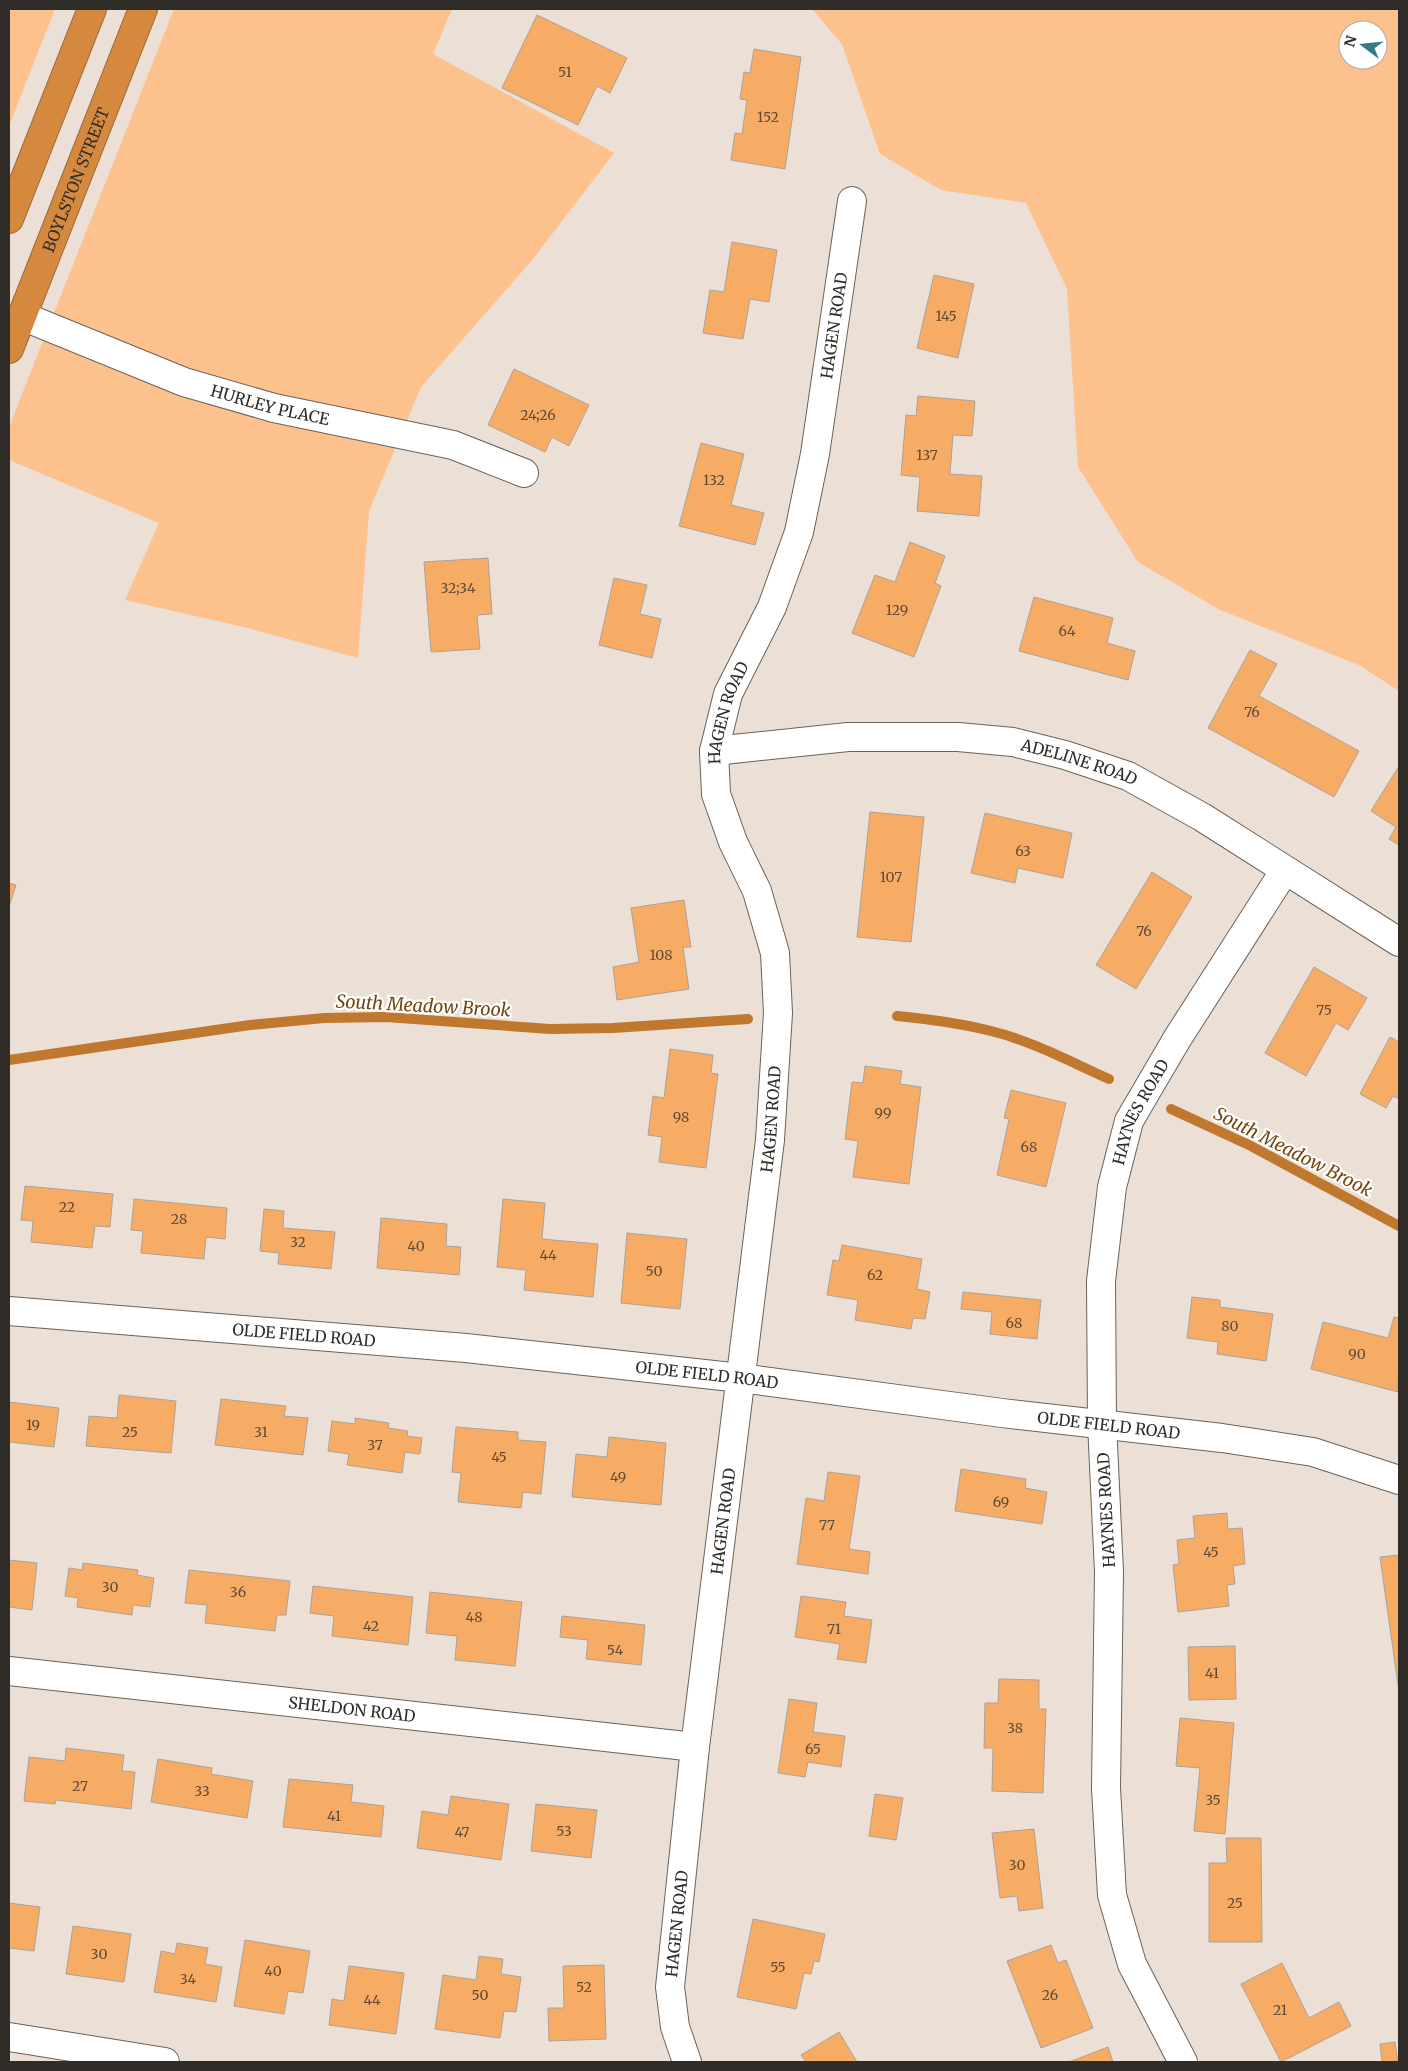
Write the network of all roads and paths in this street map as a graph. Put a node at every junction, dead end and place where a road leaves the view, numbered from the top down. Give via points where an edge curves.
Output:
1 (92, 9) edge
2 (143, 9) edge
3 (852, 201) dead end
4 (9, 219) edge
5 (22, 316) junction
6 (9, 349) edge
7 (524, 473) dead end
8 (714, 751) junction
9 (1285, 870) junction
10 (1399, 942) edge
11 (9, 1311) edge
12 (742, 1378) junction
13 (1102, 1423) junction
14 (1399, 1480) edge
15 (9, 1671) edge
16 (695, 1747) junction
17 (9, 2037) edge
18 (165, 2062) edge
19 (687, 2062) edge
20 (1184, 2062) edge

1 - 4 highway
2 - 5 highway, BOYLSTON STREET
3 - 8 street, HAGEN ROAD via 815,454 798,532 772,607 728,694
5 - 6 highway, BOYLSTON STREET
5 - 7 street, HURLEY PLACE via 184,382 274,408 453,445
8 - 9 street, ADELINE ROAD via 848,737 958,737 1014,742 1128,776 1202,817
8 - 12 street, HAGEN ROAD via 716,794 733,842 757,891 775,953 778,1013 770,1140
9 - 10 street, ADELINE ROAD
9 - 13 street, HAYNES ROAD via 1129,1121 1112,1187 1101,1281
11 - 12 street, OLDE FIELD ROAD via 476,1348
12 - 13 street, OLDE FIELD ROAD
12 - 16 street, HAGEN ROAD
13 - 14 street, OLDE FIELD ROAD via 1313,1452
13 - 20 street, HAYNES ROAD via 1109,1572 1106,1788 1112,1895 1132,1964
15 - 16 street, SHELDON ROAD
16 - 19 street, HAGEN ROAD via 670,1987 675,2027
17 - 18 street

